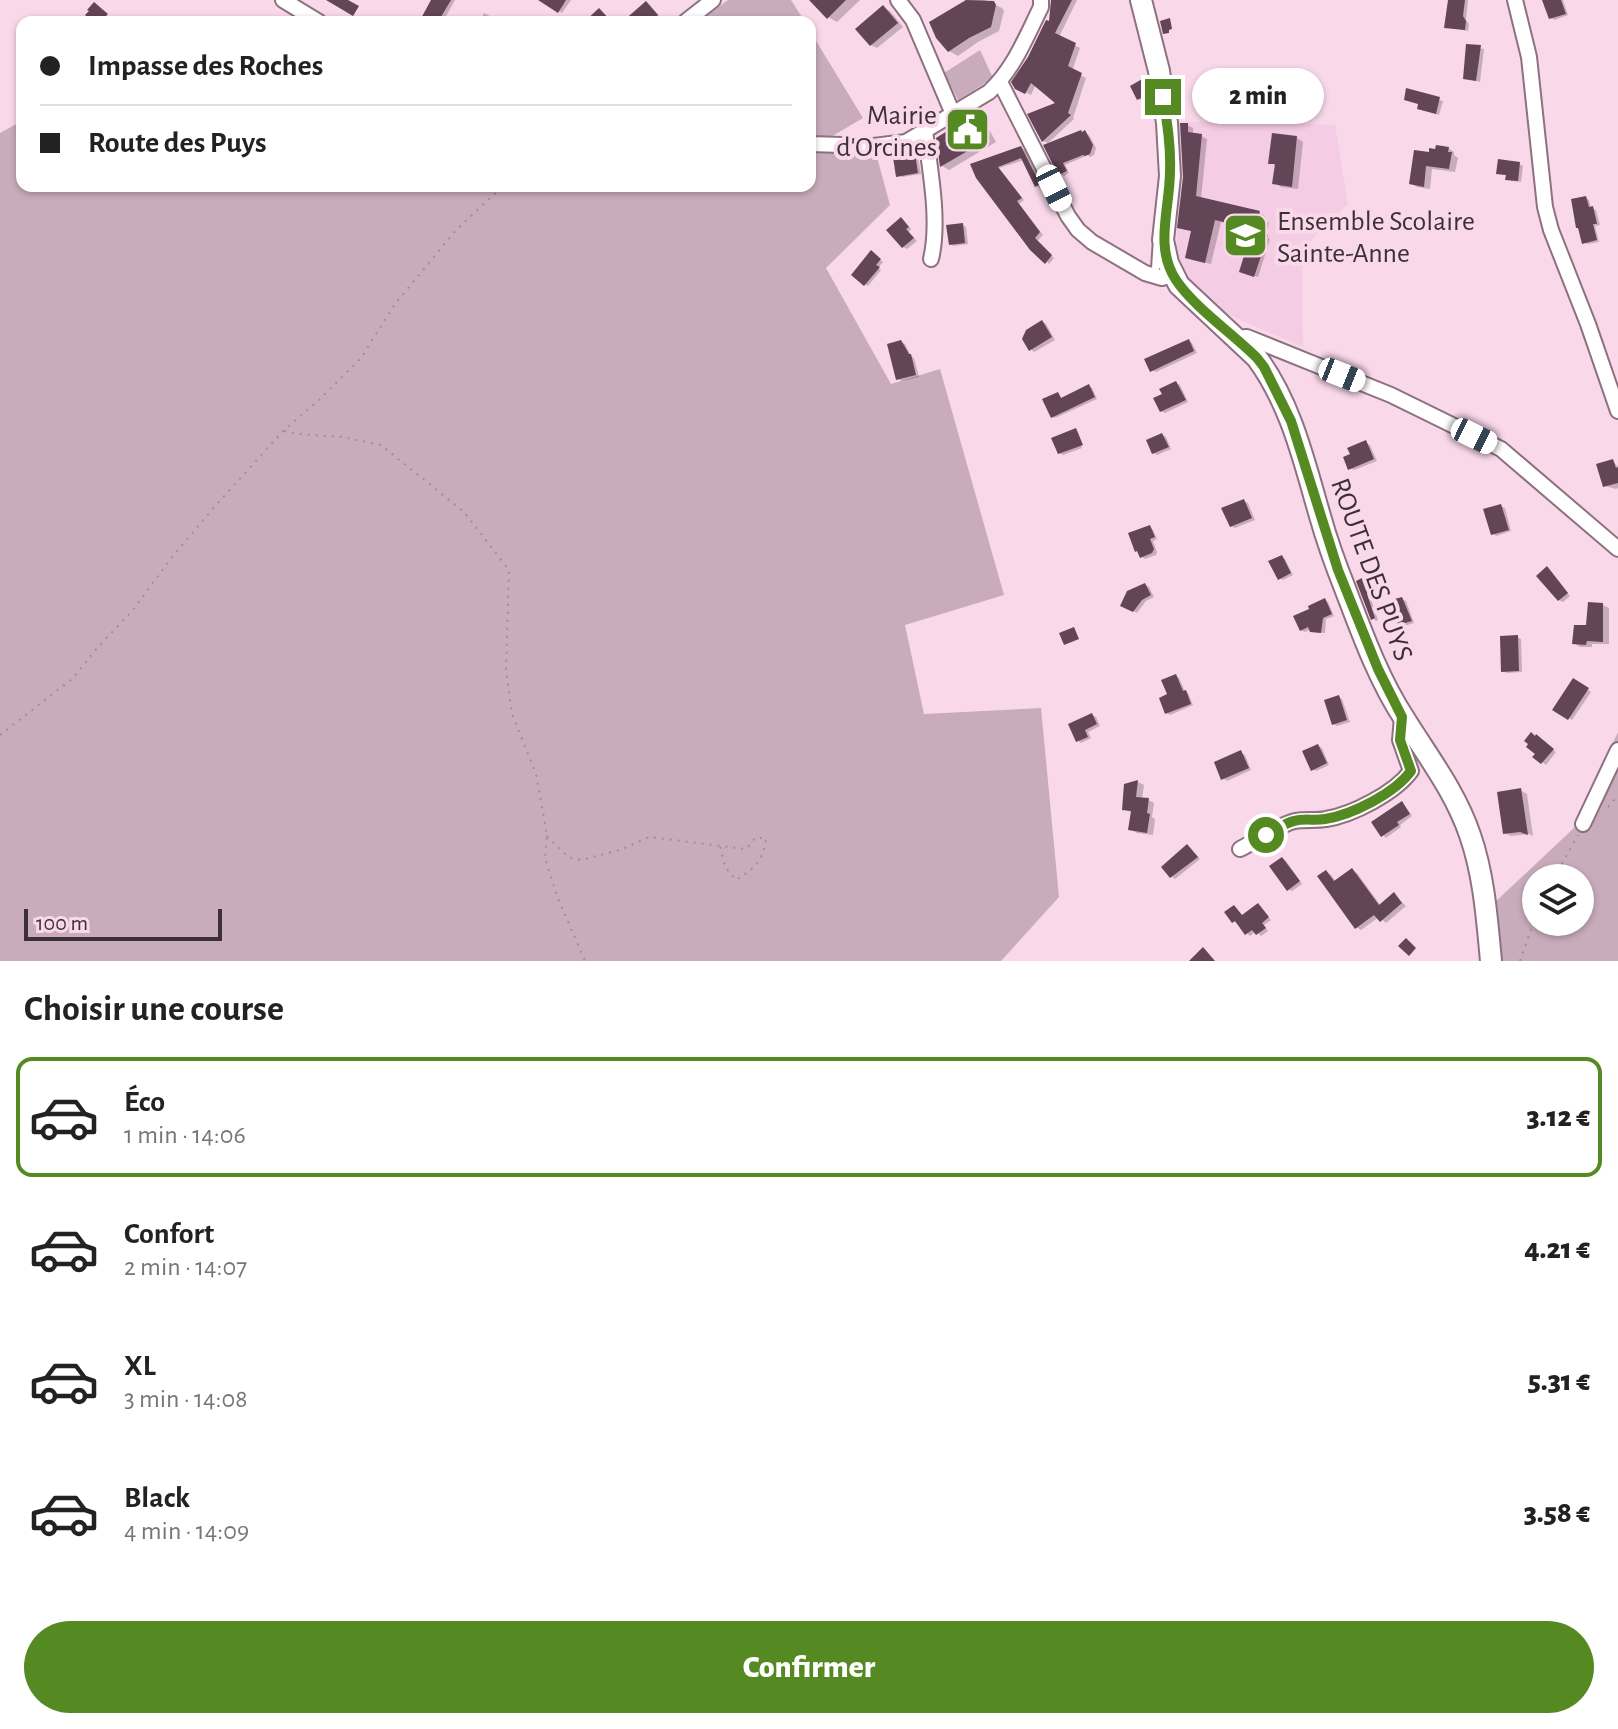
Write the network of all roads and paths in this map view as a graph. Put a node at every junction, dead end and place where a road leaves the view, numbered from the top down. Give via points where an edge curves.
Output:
1 (283, 0) edge
2 (898, 0) edge
3 (1041, 0) edge
4 (1141, 0) edge
5 (1515, 0) edge
6 (309, 16) edge
7 (1000, 82) junction
8 (953, 114) junction
9 (925, 131) junction
10 (816, 144) edge
11 (497, 192) edge
12 (931, 259) dead end
13 (1164, 276) junction
14 (1236, 338) junction
15 (1618, 411) edge
16 (283, 431) junction
17 (1618, 549) edge
18 (1402, 717) junction
19 (0, 735) edge
20 (1618, 750) edge
21 (1583, 824) dead end
22 (547, 835) junction
23 (720, 846) junction
24 (1240, 849) dead end
25 (1529, 936) edge
26 (585, 961) edge
27 (1491, 961) edge
28 (1520, 961) edge

1 - 6 street
2 - 8 street via 913,20
3 - 7 street
4 - 13 main road, ROUTE DES PUYS via 1159,71 1170,155
5 - 15 street via 1529,57 1545,207
7 - 8 street
7 - 13 street via 1078,230 1145,273
8 - 9 street
9 - 10 street via 906,142 874,146
9 - 12 street via 932,183
11 - 16 path via 456,230 395,304 361,358
13 - 14 main road, ROUTE DES PUYS
14 - 17 street via 1247,337 1391,395 1501,449
14 - 18 main road, ROUTE DES PUYS via 1264,367 1291,421 1335,562
16 - 19 path via 72,679
16 - 22 path via 381,445 464,512 509,570 506,670 512,714 536,774
18 - 24 street via 1400,740 1411,771 1405,779 1349,813 1293,821
18 - 27 main road, ROUTE DES PUYS via 1447,785 1471,837
20 - 21 street
22 - 23 path via 568,857 581,860 649,837
22 - 26 path via 545,858
23 - 23 path via 725,867 736,880 765,852 766,838 755,838 746,849
25 - 28 path

